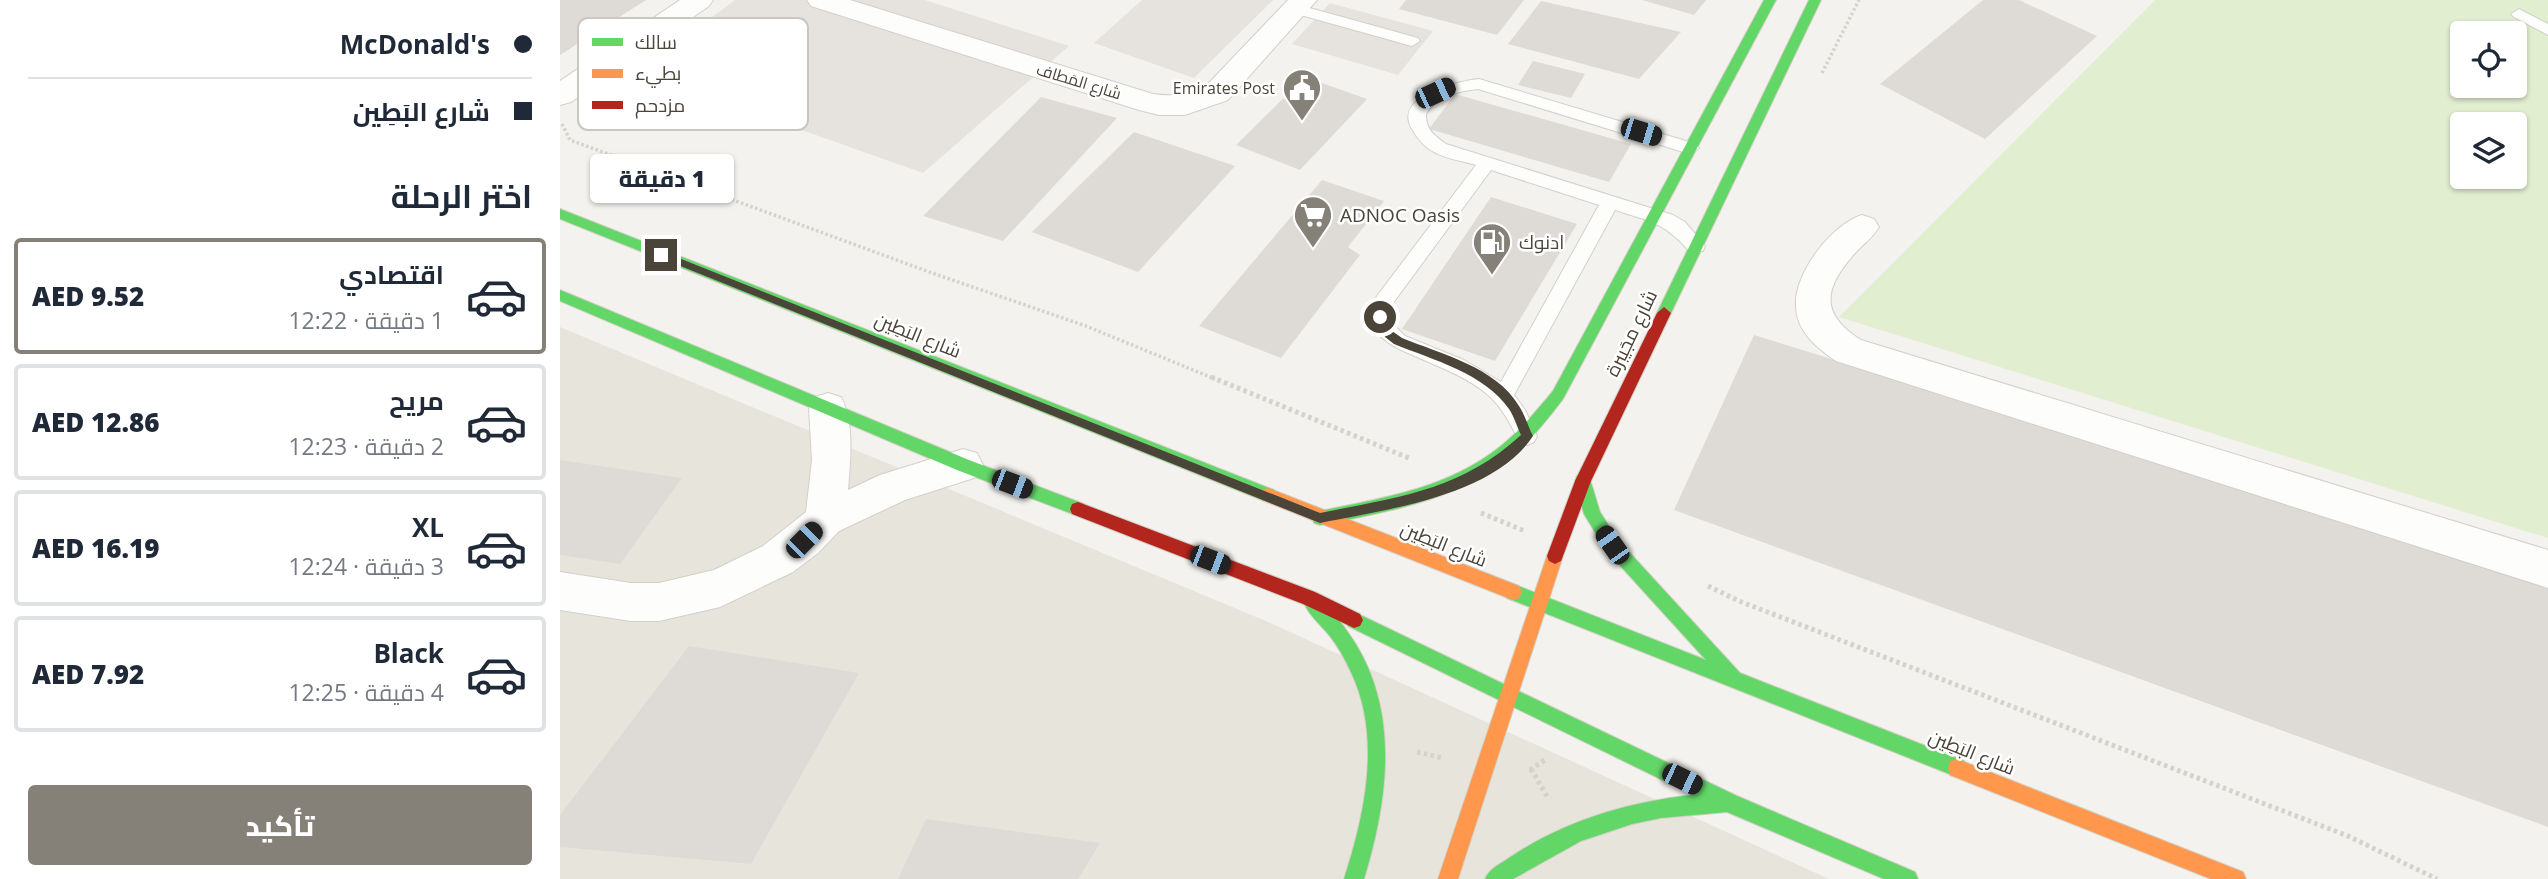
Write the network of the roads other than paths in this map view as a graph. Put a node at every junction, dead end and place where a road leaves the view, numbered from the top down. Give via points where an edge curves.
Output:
1 (699, 0) edge
2 (821, 0) edge
3 (1770, 0) edge
4 (1815, 0) edge
5 (1299, 5) edge
6 (2519, 14) dead end
7 (673, 18) edge
8 (2548, 30) edge
9 (1412, 41) dead end
10 (578, 83) edge
11 (560, 95) edge
12 (1690, 148) junction
13 (1487, 163) junction
14 (1611, 202) junction
15 (560, 214) edge
16 (1654, 216) junction
17 (1862, 227) dead end
18 (1696, 246) junction
19 (560, 295) edge
20 (1504, 394) junction
21 (828, 408) junction
22 (1527, 436) junction
23 (963, 465) junction
24 (1583, 481) junction
25 (1320, 518) junction
26 (825, 519) junction
27 (2548, 569) edge
28 (560, 591) edge
29 (1309, 597) junction
30 (1539, 604) junction
31 (1738, 681) junction
32 (1509, 694) junction
33 (1730, 803) junction
34 (1354, 879) edge
35 (1448, 879) edge
36 (1495, 879) edge
37 (1908, 879) edge
38 (2236, 879) edge

1 - 7 street
2 - 5 street, شارع المَطاف via 1150,103 1177,107 1217,93
3 - 12 main road, شارع مجَيبرة
4 - 18 main road, شارع مجَيبرة
5 - 9 lane
6 - 8 lane
10 - 11 street
12 - 13 lane via 1479,83 1449,87 1425,102 1418,122 1429,141
12 - 16 main road, شارع مجَيبرة
13 - 14 lane
13 - 20 lane via 1384,301 1380,317 1388,334 1398,341 1478,375
14 - 16 lane
14 - 20 lane
15 - 25 main road, شارع البَطِين
16 - 18 lane via 1679,227
16 - 22 main road, شارع مجَيبرة via 1558,395
17 - 27 street via 1832,256 1814,296 1816,324 1835,344
18 - 24 main road, شارع مجَيبرة
19 - 21 main road
20 - 22 lane
21 - 23 main road
21 - 26 street via 831,460
22 - 25 main road, شارع مجَيبرة via 1482,473 1450,488
23 - 26 street via 894,487
23 - 29 main road
24 - 30 main road, شارع مجَيبرة
24 - 31 main road via 1592,514 1612,545
25 - 30 main road, شارع البَطِين
26 - 28 street via 804,540 759,570 689,597 631,602
29 - 32 main road
29 - 34 main road via 1346,644 1364,682 1374,724 1378,792 1370,836
30 - 31 main road, شارع البَطِين
30 - 32 main road, شارع مجَيبرة
31 - 38 main road, شارع البَطِين
32 - 33 main road
32 - 35 main road, شارع مجَيبرة
33 - 36 main road via 1646,808 1606,818 1531,853
33 - 37 main road

